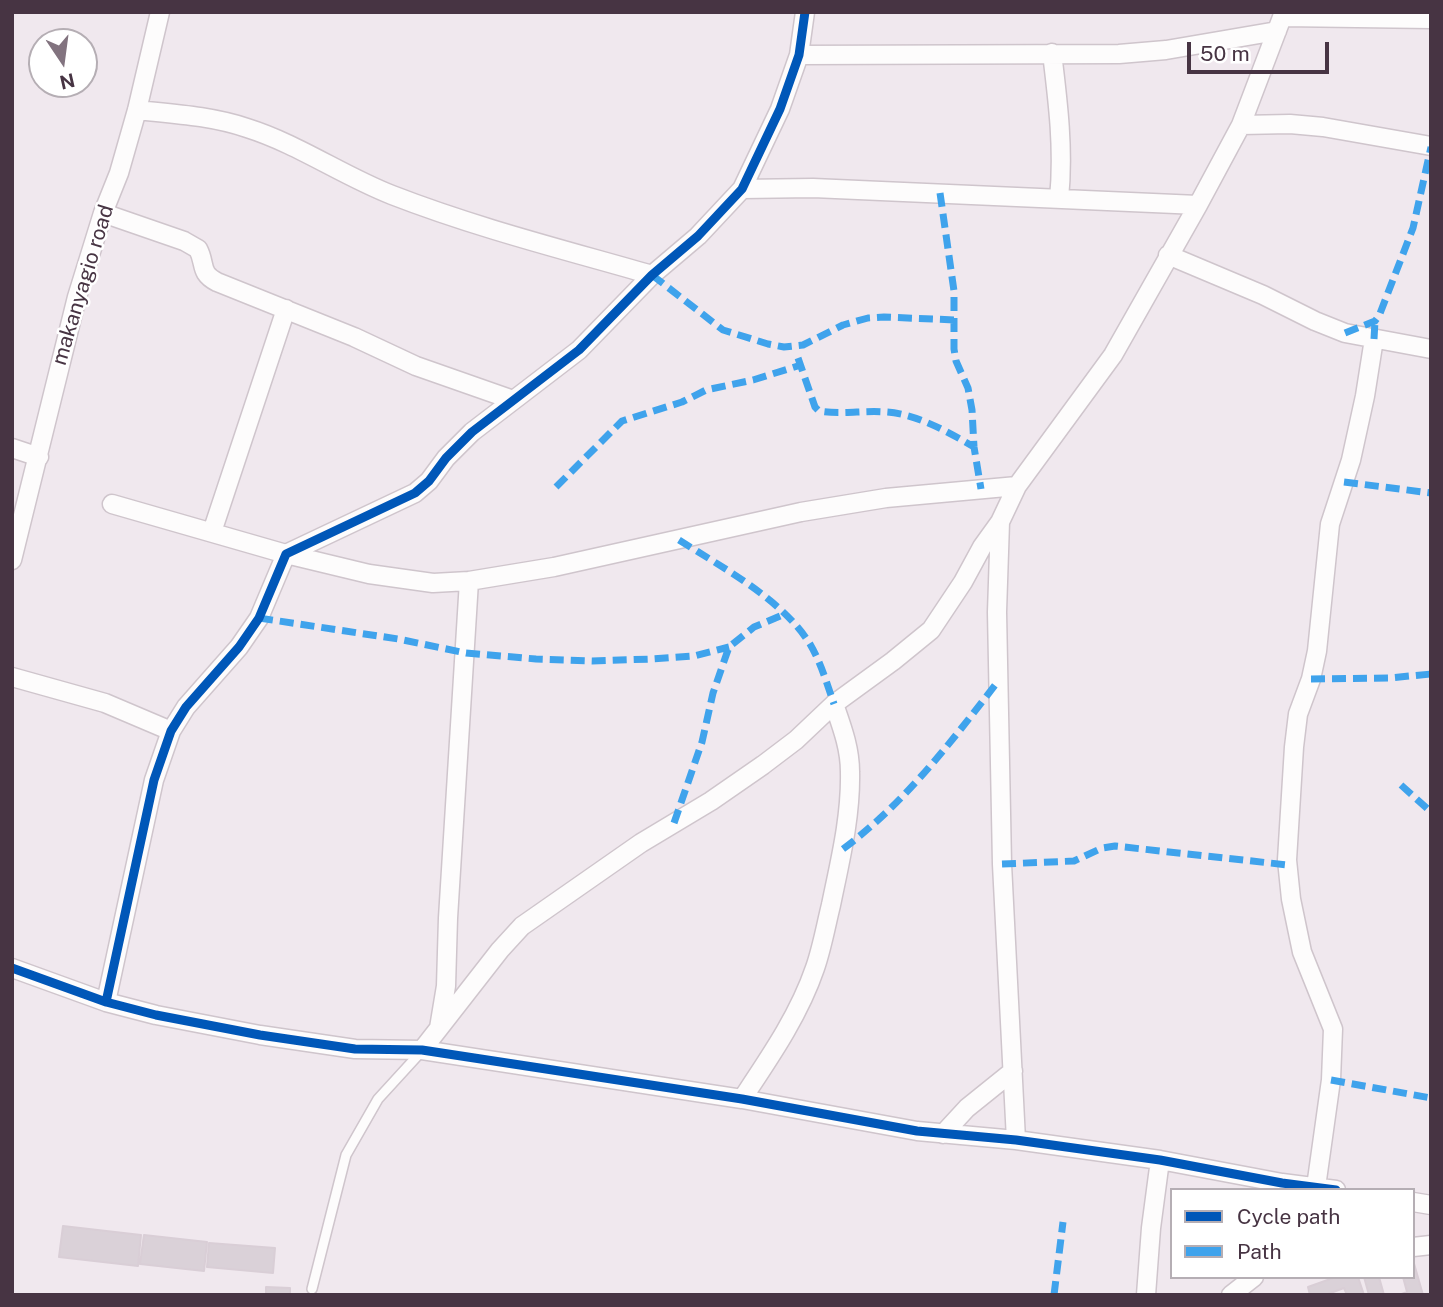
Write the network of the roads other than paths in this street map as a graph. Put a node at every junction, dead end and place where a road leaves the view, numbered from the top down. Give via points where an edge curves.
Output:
1 (160, 12) edge
2 (805, 12) edge
3 (1431, 19) edge
4 (1282, 20) edge
5 (1052, 53) junction
6 (799, 55) junction
7 (137, 110) junction
8 (1241, 125) junction
9 (1431, 146) edge
10 (742, 189) junction
11 (1059, 199) junction
12 (1198, 205) junction
13 (103, 214) junction
14 (1168, 255) junction
15 (652, 275) junction
16 (286, 309) junction
17 (1374, 339) junction
18 (1431, 349) edge
19 (513, 400) junction
20 (12, 449) edge
21 (38, 457) junction
22 (1017, 486) junction
23 (112, 504) dead end
24 (1000, 522) junction
25 (212, 532) junction
26 (286, 554) junction
27 (12, 560) edge
28 (469, 582) junction
29 (12, 677) edge
30 (834, 704) junction
31 (171, 731) junction
32 (12, 968) edge
33 (106, 1002) junction
34 (439, 1031) junction
35 (422, 1051) junction
36 (1013, 1071) junction
37 (742, 1099) junction
38 (943, 1134) junction
39 (1016, 1140) junction
40 (1160, 1160) junction
41 (1316, 1187) junction
42 (1323, 1188) edge
43 (1251, 1279) edge
44 (312, 1289) dead end
45 (1146, 1295) edge
46 (1231, 1295) edge

1 - 7 street, makanyagio road
2 - 6 street
3 - 4 street
4 - 5 street via 1166,50
4 - 8 street
5 - 6 street
5 - 11 street via 1059,108
6 - 10 street via 780,109
7 - 13 street, makanyagio road
7 - 15 street via 207,117 250,128 393,195
8 - 9 street via 1323,127
8 - 12 street
10 - 11 street
10 - 15 street via 698,236
11 - 12 street
12 - 14 street
13 - 16 street via 184,241 200,251 207,277
13 - 21 street, makanyagio road via 67,335
14 - 17 street via 1315,321
14 - 22 street via 1113,355
15 - 19 street via 579,350
16 - 19 street via 416,366
16 - 25 street
17 - 18 street
17 - 41 street via 1351,460 1331,524 1317,651 1297,713 1293,759 1287,860 1291,899 1302,952 1333,1029
19 - 26 street via 453,450 415,493
20 - 21 street
21 - 27 street, makanyagio road
22 - 24 street
22 - 28 street via 886,498 801,512
23 - 25 street
24 - 30 street via 931,630
24 - 36 street via 997,612 1002,864
25 - 26 street
26 - 28 street via 369,574 433,583
26 - 31 street via 259,618
28 - 34 street via 446,986
29 - 31 street via 105,703
30 - 34 street via 764,765 522,926
30 - 37 street via 845,735 850,773 843,849 827,921 816,967 801,1001
31 - 33 street via 154,780
32 - 33 street
33 - 35 street via 260,1035 355,1049
34 - 35 street
35 - 37 street
35 - 44 lane via 378,1099 346,1155
36 - 38 street
36 - 39 street
37 - 38 street
38 - 39 street
39 - 40 street
40 - 41 street
40 - 45 street
41 - 42 street
43 - 46 street

